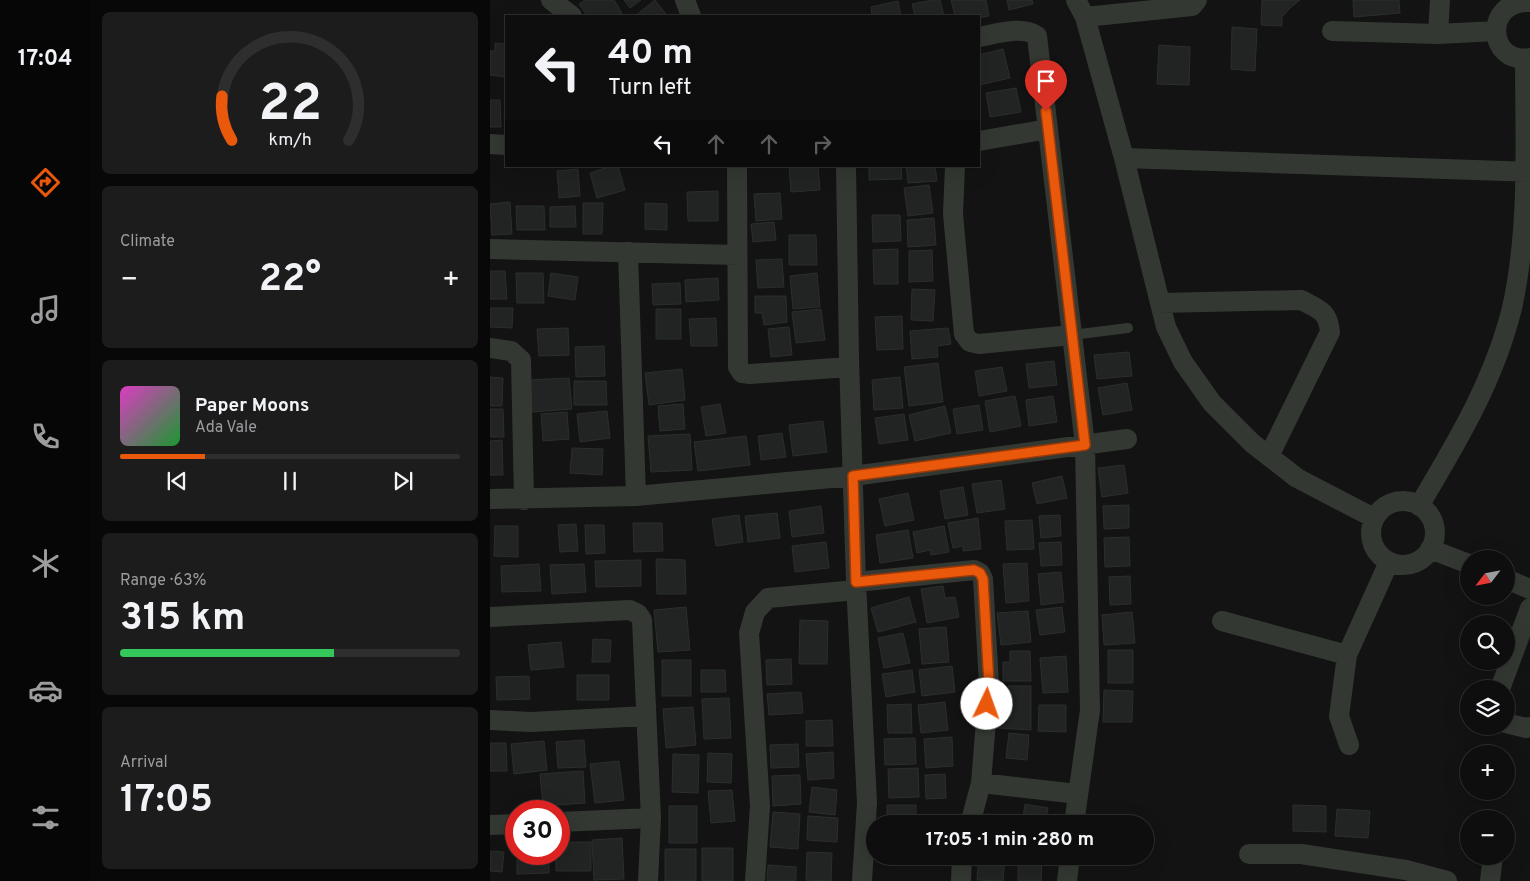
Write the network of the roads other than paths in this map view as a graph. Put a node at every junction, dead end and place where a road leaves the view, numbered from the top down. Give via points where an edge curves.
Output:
1 (551, 0) edge
2 (685, 0) edge
3 (1197, 0) edge
4 (1440, 0) edge
5 (1522, 1) edge
6 (1081, 8) edge
7 (571, 15) edge
8 (691, 15) edge
9 (1332, 31) dead end
10 (1496, 31) junction
11 (1438, 34) junction
12 (980, 37) edge
13 (1528, 58) edge
14 (1048, 130) junction
15 (980, 140) edge
16 (490, 144) edge
17 (505, 145) edge
18 (1124, 158) junction
19 (737, 167) edge
20 (846, 167) edge
21 (955, 167) edge
22 (1527, 172) edge
23 (490, 249) edge
24 (628, 252) junction
25 (737, 255) junction
26 (1160, 304) junction
27 (1128, 328) dead end
28 (1072, 335) junction
29 (490, 348) edge
30 (849, 368) junction
31 (1127, 440) dead end
32 (1085, 445) junction
33 (1269, 456) junction
34 (853, 476) junction
35 (636, 496) junction
36 (490, 499) edge
37 (524, 500) junction
38 (1419, 506) junction
39 (1374, 518) junction
40 (1430, 549) junction
41 (1460, 561) edge
42 (1389, 562) junction
43 (1515, 583) edge
44 (857, 586) junction
45 (1530, 589) edge
46 (1530, 608) edge
47 (490, 617) edge
48 (1222, 621) dead end
49 (1347, 656) junction
50 (1503, 680) edge
51 (646, 716) junction
52 (490, 720) edge
53 (1515, 725) edge
54 (1530, 727) edge
55 (1349, 745) dead end
56 (982, 783) junction
57 (1078, 794) junction
58 (973, 815) edge
59 (1075, 815) edge
60 (651, 818) junction
61 (570, 822) edge
62 (490, 824) edge
63 (505, 824) edge
64 (1249, 854) dead end
65 (962, 865) edge
66 (1069, 865) edge
67 (1492, 865) edge
68 (648, 881) edge
69 (755, 881) edge
70 (862, 881) edge
71 (961, 881) edge
72 (1067, 881) edge
73 (1447, 881) edge
74 (1490, 881) edge

1 - 7 street
2 - 8 street
3 - 6 street via 1192,6
4 - 11 street
5 - 10 street via 1501,12
6 - 18 street
9 - 11 street
10 - 11 street
10 - 13 street via 1505,50 1518,58
12 - 14 street via 1019,31 1030,31 1037,36
13 - 22 street
14 - 15 street
14 - 28 street
16 - 17 street
18 - 22 street
18 - 26 street
19 - 25 street
20 - 30 street
21 - 28 street via 953,214 964,334 970,342 979,344
22 - 38 street via 1512,307 1499,350 1474,413
23 - 24 street
24 - 25 street
24 - 35 street
25 - 30 street via 738,367 742,373
26 - 33 street via 1166,327 1183,362 1212,403
26 - 33 street via 1301,300 1320,310 1329,320 1330,332
27 - 28 lane
28 - 32 street
29 - 37 street via 511,351 521,360
30 - 34 street
31 - 32 street
32 - 34 street
32 - 57 street via 1090,710
33 - 39 street via 1297,478
34 - 35 street
34 - 44 street
35 - 37 street
36 - 37 street
38 - 39 street via 1410,502 1394,503 1380,510
38 - 40 street via 1432,521 1434,530
39 - 42 street via 1371,538 1380,556
40 - 41 street
40 - 42 street via 1417,562 1407,565
42 - 49 street
43 - 45 street
44 - 56 street via 974,570 980,573 983,579 989,684
44 - 69 street via 768,598 755,612 750,633 760,806
44 - 70 street via 868,803
46 - 50 street
47 - 51 street via 630,610 638,614 642,620
48 - 49 street
49 - 55 street via 1339,716
51 - 52 street via 531,722
51 - 60 street
53 - 54 street
56 - 57 street
56 - 58 street
57 - 59 street
60 - 61 street
60 - 68 street
62 - 63 street
64 - 73 street via 1301,854 1406,870
65 - 71 street
66 - 72 street
67 - 74 street

